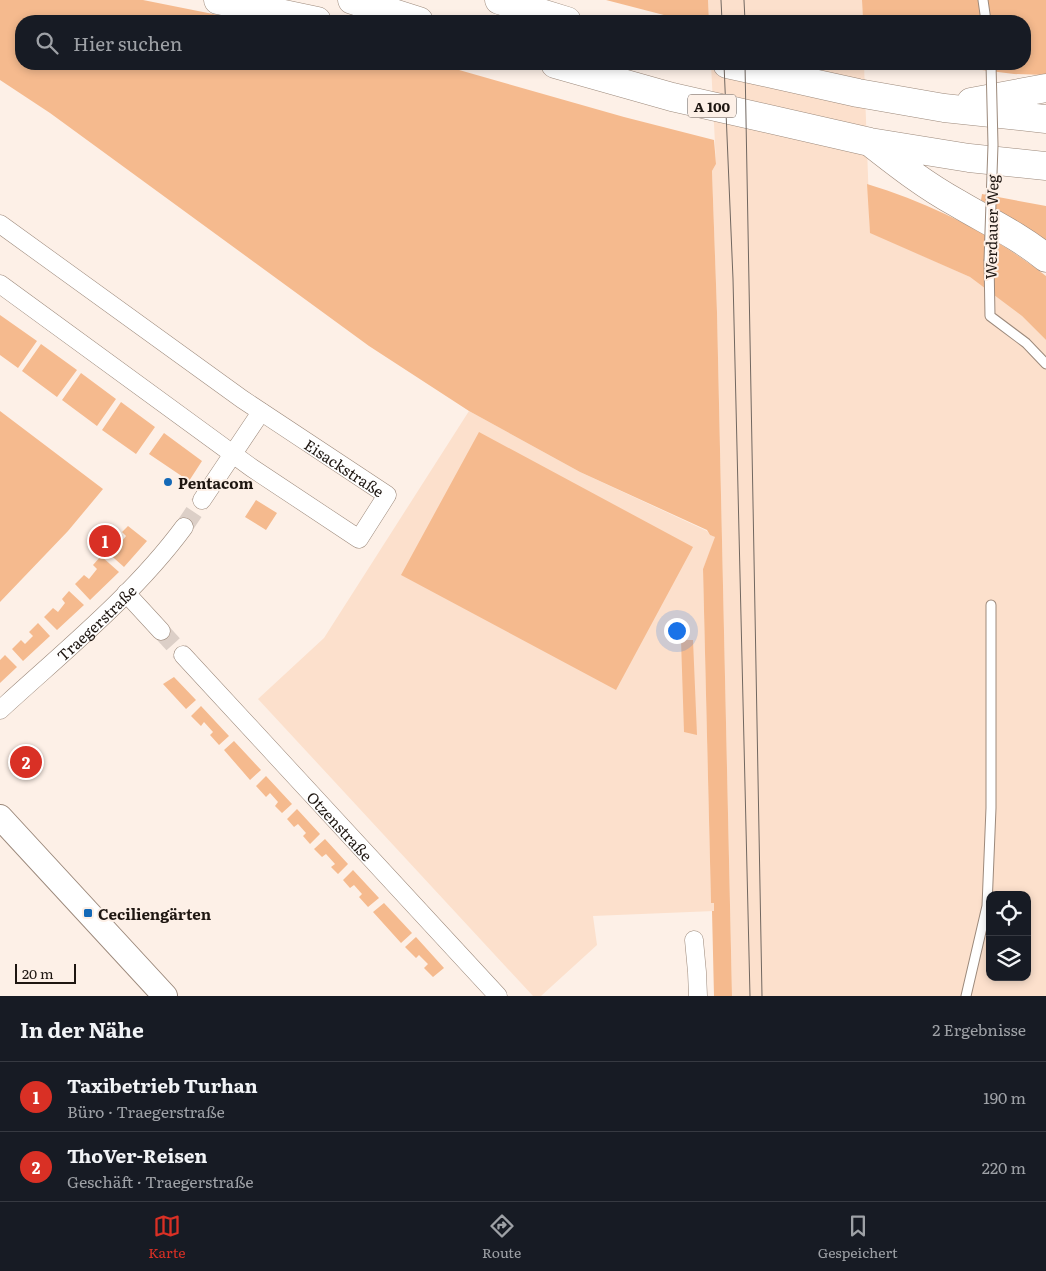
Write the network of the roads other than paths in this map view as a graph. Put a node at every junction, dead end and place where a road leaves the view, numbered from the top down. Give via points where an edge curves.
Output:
1 (218, 0) edge
2 (352, 0) edge
3 (499, 0) edge
4 (983, 0) edge
5 (289, 15) edge
6 (400, 15) edge
7 (548, 15) edge
8 (985, 15) edge
9 (577, 70) edge
10 (754, 70) edge
11 (990, 70) edge
12 (1046, 88) edge
13 (944, 108) junction
14 (1046, 120) edge
15 (870, 142) junction
16 (1042, 169) edge
17 (0, 224) edge
18 (1046, 258) edge
19 (0, 284) edge
20 (1046, 364) edge
21 (261, 412) junction
22 (233, 454) junction
23 (202, 500) tunnel mouth
24 (184, 527) tunnel mouth
25 (126, 593) junction
26 (991, 605) dead end
27 (161, 631) tunnel mouth
28 (183, 656) tunnel mouth
29 (0, 710) edge
30 (0, 817) edge
31 (694, 940) dead end
32 (165, 996) edge
33 (498, 996) edge
34 (698, 996) edge
35 (966, 996) edge

1 - 5 highway
2 - 6 highway
3 - 7 highway
4 - 8 lane
9 - 15 highway, A 100 via 672,97
10 - 13 highway
11 - 20 lane, Werdauer Weg, bridge via 993,145 990,316
12 - 13 highway
13 - 14 highway
15 - 16 highway, A 100
15 - 18 highway via 914,178 999,225
17 - 21 street, Eisackstraße
19 - 22 street, Eisackstraße
21 - 22 street
21 - 22 street, Eisackstraße via 387,495 359,539
22 - 23 street
24 - 25 street, Traegerstraße
25 - 27 street
25 - 29 street, Traegerstraße
26 - 35 lane via 991,808 987,906
28 - 33 street, Otzenstraße
30 - 32 street
31 - 34 street

